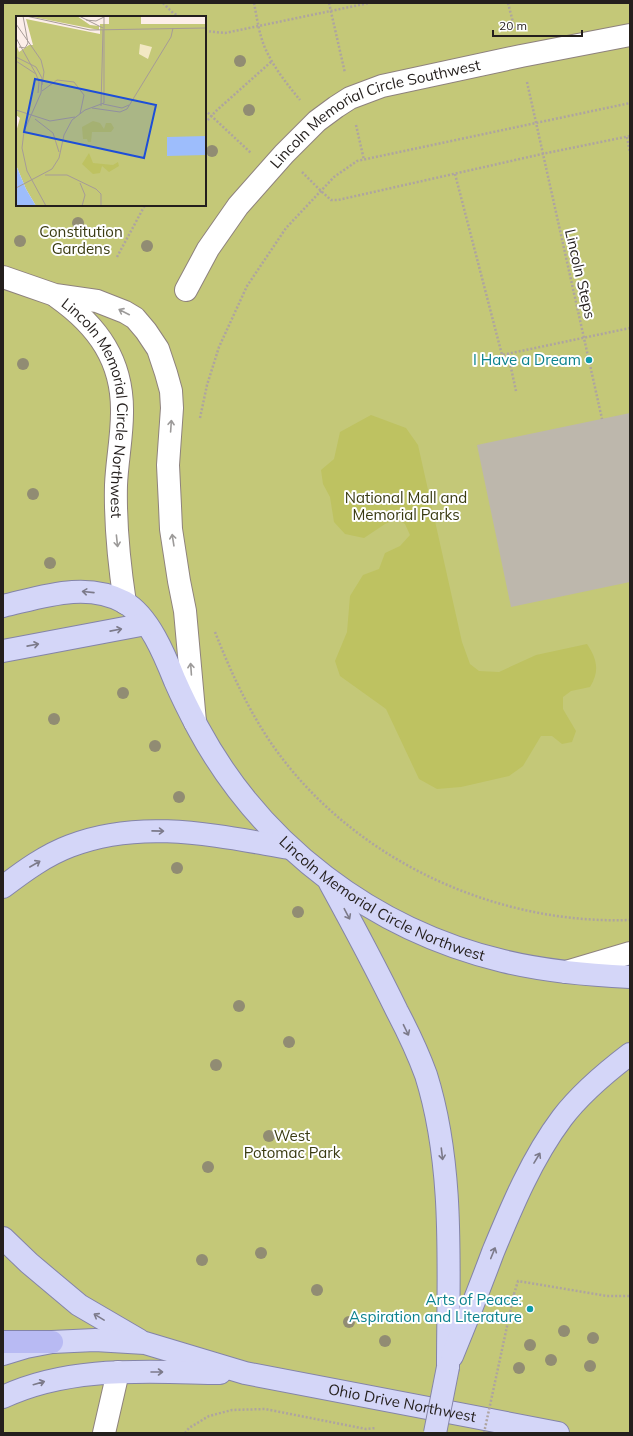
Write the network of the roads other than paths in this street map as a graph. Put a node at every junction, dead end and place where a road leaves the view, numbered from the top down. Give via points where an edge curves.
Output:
1 (630, 35) edge
2 (3, 277) edge
3 (186, 290) dead end
4 (55, 295) junction
5 (126, 602) junction
6 (3, 606) edge
7 (146, 624) junction
8 (3, 651) edge
9 (195, 722) junction
10 (290, 848) junction
11 (329, 880) junction
12 (3, 887) edge
13 (630, 953) edge
14 (566, 972) junction
15 (630, 977) edge
16 (630, 1054) edge
17 (3, 1238) edge
18 (3, 1342) edge
19 (52, 1342) junction
20 (145, 1344) junction
21 (3, 1354) edge
22 (448, 1367) junction
23 (118, 1372) junction
24 (245, 1373) junction
25 (3, 1397) edge
26 (104, 1433) edge
27 (435, 1433) edge
28 (558, 1433) edge

1 - 3 street, Lincoln Memorial Circle Southwest via 382,86 336,106 284,154 233,212 208,249
2 - 4 street
4 -> 5 street, Lincoln Memorial Circle Northwest via 74,308 101,339 109,352 120,383 122,413 116,514 120,567
9 -> 4 street, Lincoln Memorial Circle Northwest via 185,611 171,529 168,465 172,408 166,373 158,349 135,318 97,301
5 -> 6 main road via 80,591
5 - 7 main road, Lincoln Memorial Circle Northwest
8 -> 7 main road
7 - 9 main road, Lincoln Memorial Circle Northwest via 162,650
9 - 10 main road, Lincoln Memorial Circle Northwest via 221,768 237,790
10 - 11 main road, Lincoln Memorial Circle Northwest
12 -> 10 main road via 25,870 70,846 120,833 182,832
11 - 14 main road, Lincoln Memorial Circle Northwest via 385,916 445,943 505,962
11 -> 22 main road via 414,1046 433,1103 443,1164 448,1239
13 - 14 street
14 - 15 main road, Lincoln Memorial Circle Northwest
22 -> 16 main road via 518,1192 549,1138 577,1100
20 -> 17 main road via 79,1305
18 - 19 highway
19 - 20 main road, Ohio Drive Northwest via 95,1340
19 - 21 main road, Ohio Drive Northwest
20 - 24 main road, Ohio Drive Northwest
22 - 27 main road, bridge
23 -> 24 main road, Ohio Drive Northwest
25 -> 23 main road, Ohio Drive Northwest via 62,1378
23 - 26 street
24 - 28 main road, Ohio Drive Northwest

